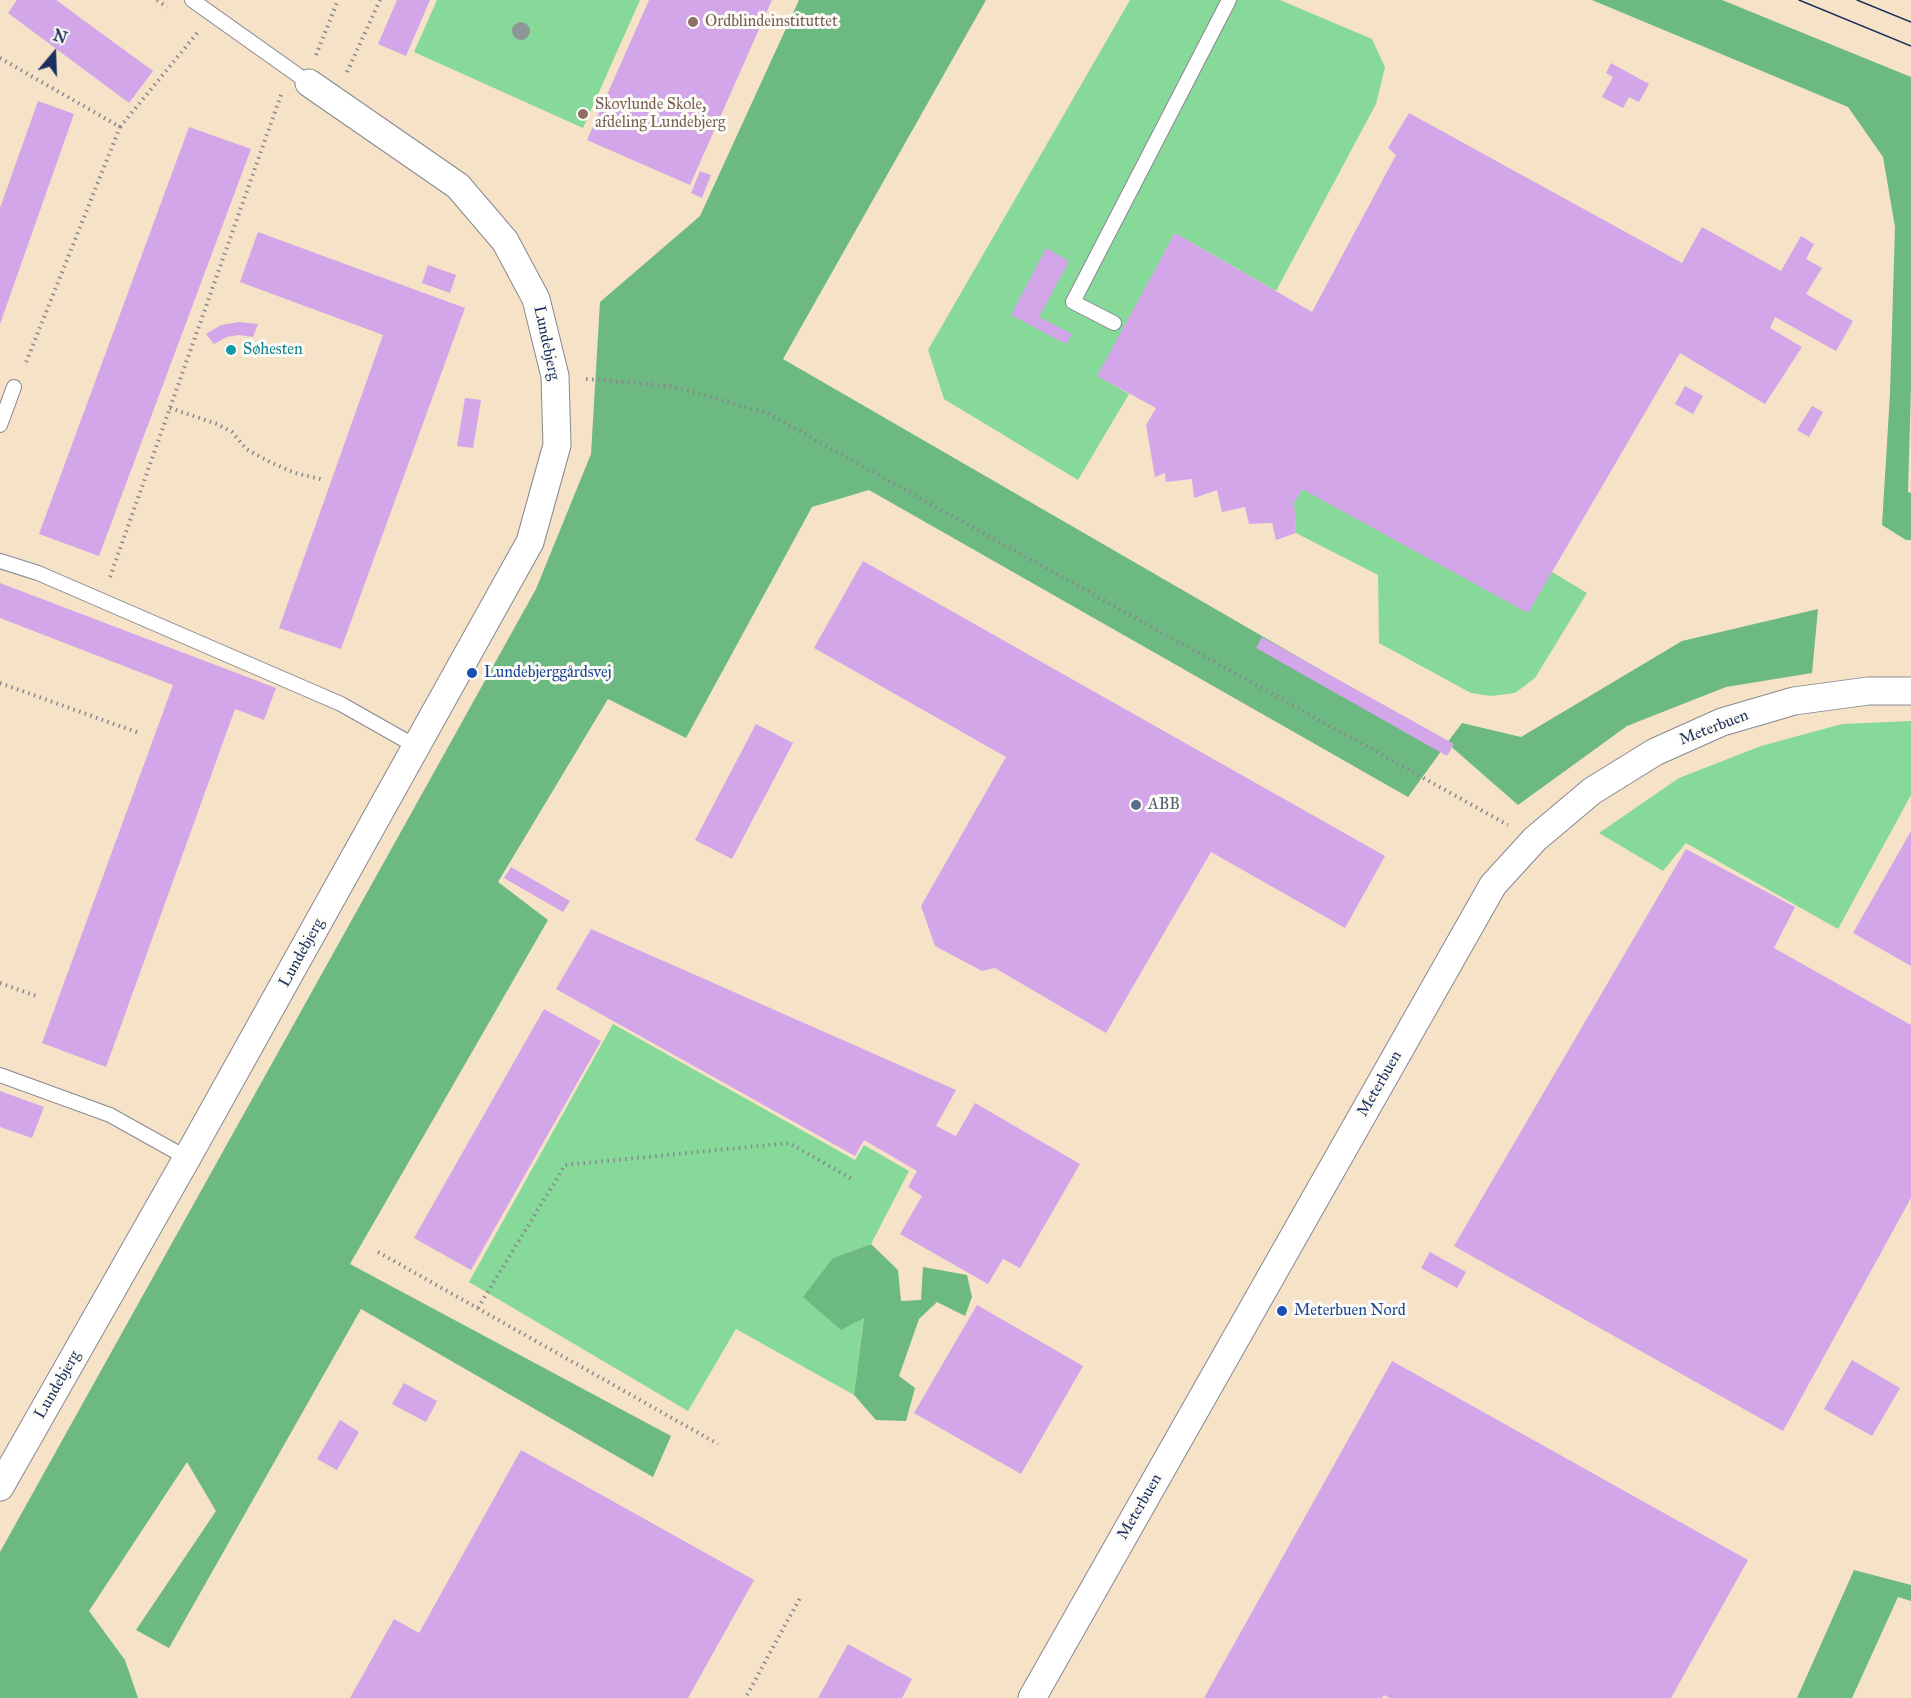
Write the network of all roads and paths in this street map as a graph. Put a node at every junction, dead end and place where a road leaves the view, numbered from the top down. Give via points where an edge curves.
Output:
1 (158, 0) edge
2 (192, 0) edge
3 (338, 0) edge
4 (380, 0) edge
5 (1229, 0) edge
6 (174, 12) dead end
7 (192, 24) dead end
8 (0, 58) edge
9 (304, 72) junction
10 (334, 100) junction
11 (120, 127) junction
12 (1114, 323) dead end
13 (555, 376) junction
14 (14, 387) joint
15 (170, 408) junction
16 (0, 425) edge
17 (324, 480) dead end
18 (0, 561) edge
19 (101, 601) junction
20 (0, 683) edge
21 (1911, 691) edge
22 (139, 733) dead end
23 (417, 747) junction
24 (1535, 839) junction
25 (0, 983) edge
26 (39, 998) dead end
27 (0, 1076) edge
28 (187, 1158) junction
29 (854, 1180) dead end
30 (378, 1252) dead end
31 (478, 1308) junction
32 (718, 1444) dead end
33 (0, 1487) edge
34 (801, 1596) dead end
35 (747, 1695) dead end
36 (1032, 1698) edge

1 - 6 path
2 - 9 lane
3 - 9 path
4 - 10 path
5 - 12 lane via 1073,302
7 - 11 path via 200,29
8 - 11 path
9 - 10 street, Lundebjerg
9 - 15 path
10 - 13 street, Lundebjerg via 459,186 506,241 536,299
11 - 14 path
13 - 23 street, Lundebjerg via 557,445 530,542
13 - 24 path via 671,386 767,413
14 - 16 lane
15 - 17 path via 218,424 232,432 246,449 270,462
15 - 19 path
18 - 19 lane
19 - 23 lane via 341,704
20 - 22 path
21 - 24 street, Meterbuen via 1868,691 1794,701 1722,722 1655,752 1601,786
23 - 28 street, Lundebjerg
24 - 36 street, Meterbuen via 1493,885
25 - 26 path
27 - 28 lane via 110,1115
28 - 33 street, Lundebjerg
29 - 31 path via 789,1143 565,1165
30 - 31 path
31 - 32 path
34 - 35 path

